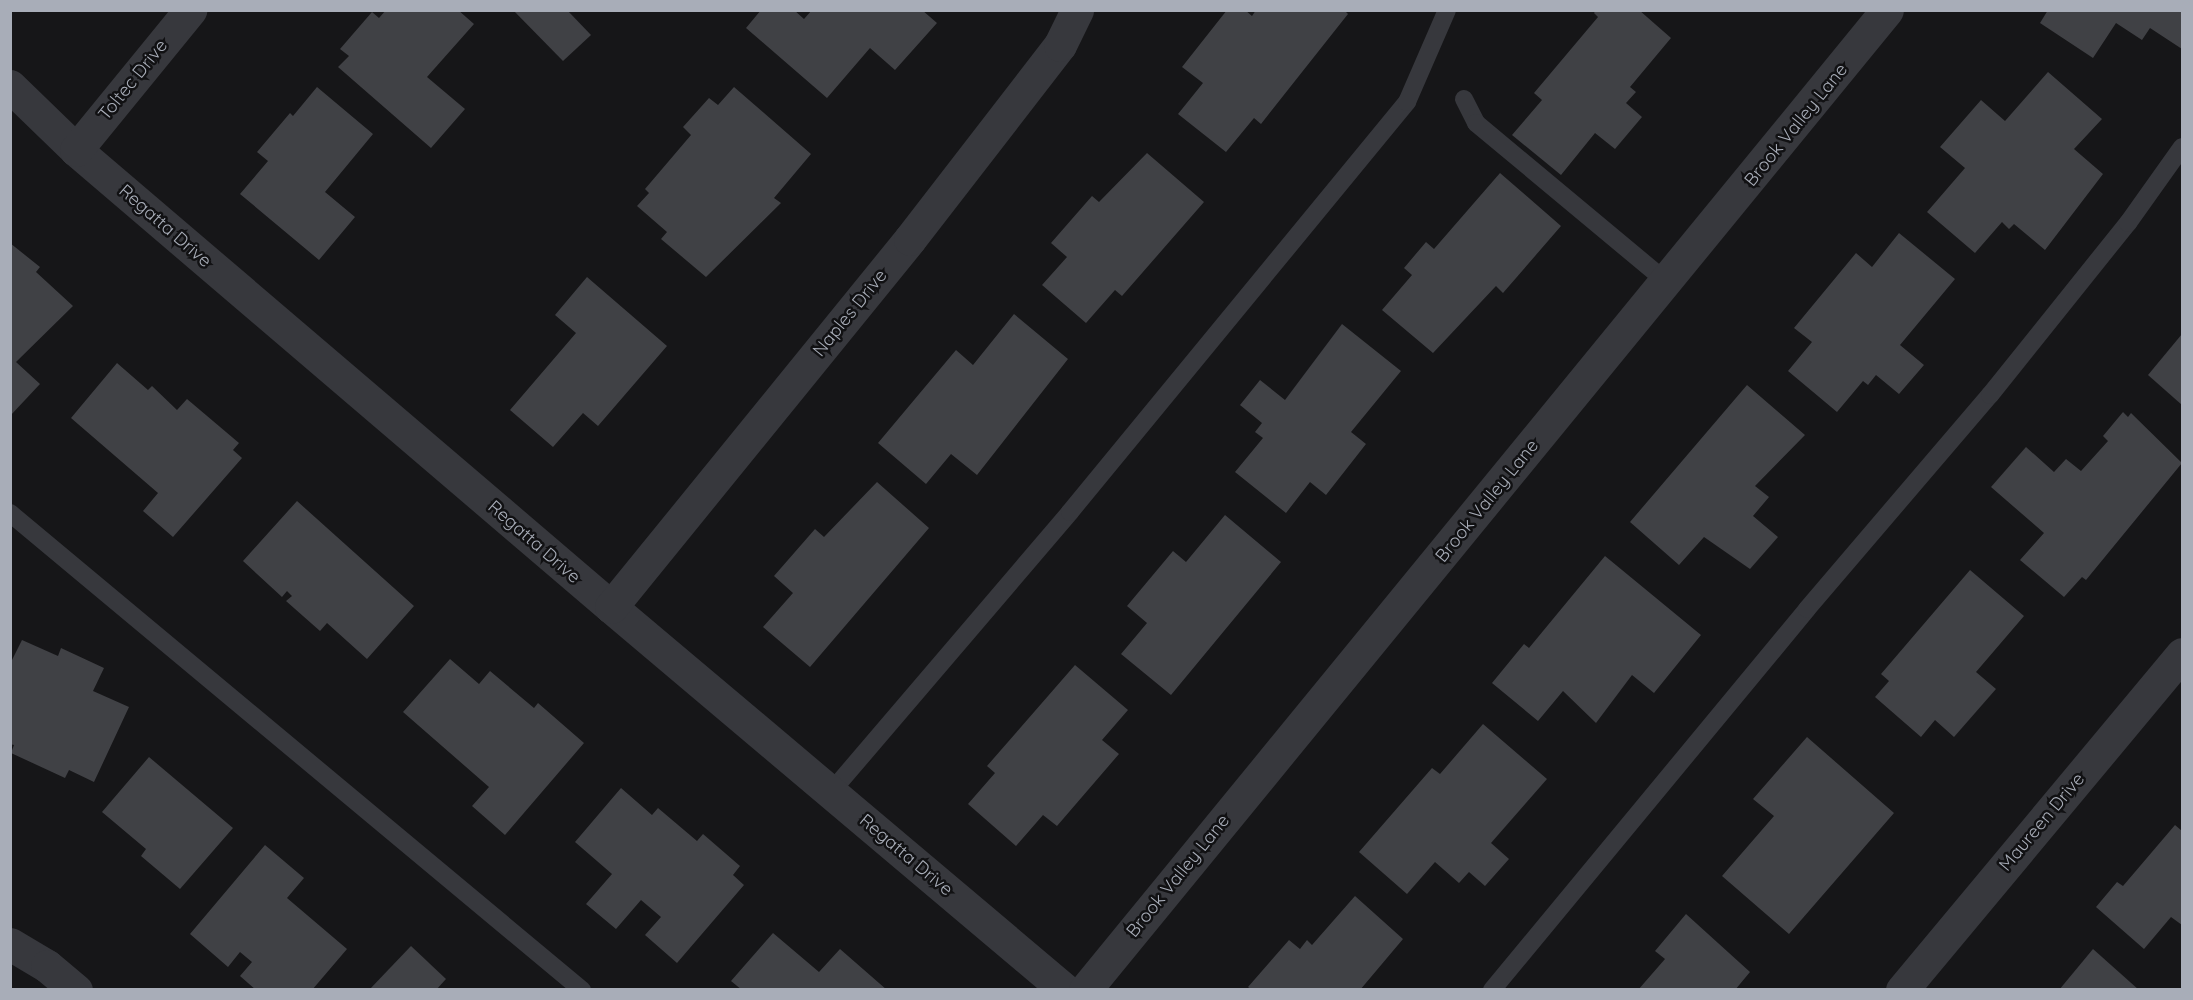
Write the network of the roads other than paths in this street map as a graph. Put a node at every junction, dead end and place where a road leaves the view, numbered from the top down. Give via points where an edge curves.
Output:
1 (190, 10) edge
2 (1077, 10) edge
3 (1447, 10) edge
4 (1887, 10) edge
5 (10, 86) edge
6 (1464, 99) dead end
7 (2182, 147) edge
8 (76, 150) junction
9 (1667, 282) junction
10 (10, 513) edge
11 (611, 607) junction
12 (2182, 654) edge
13 (831, 792) junction
14 (10, 944) edge
15 (76, 990) edge
16 (582, 990) edge
17 (1065, 990) edge
18 (1084, 990) edge
19 (1492, 990) edge
20 (1902, 990) edge

1 - 8 street, Toltec Drive
2 - 11 street, Naples Drive via 1060,45 910,239
3 - 13 lane via 1407,102 1070,512
4 - 9 street, Brook Valley Lane
5 - 8 street, Regatta Drive
6 - 9 lane via 1476,123
7 - 19 lane via 2128,223 1990,395
8 - 11 street, Regatta Drive
9 - 18 street, Brook Valley Lane
10 - 16 lane
11 - 13 street, Regatta Drive
12 - 20 street, Maureen Drive
13 - 17 street, Regatta Drive
14 - 15 street via 47,966

